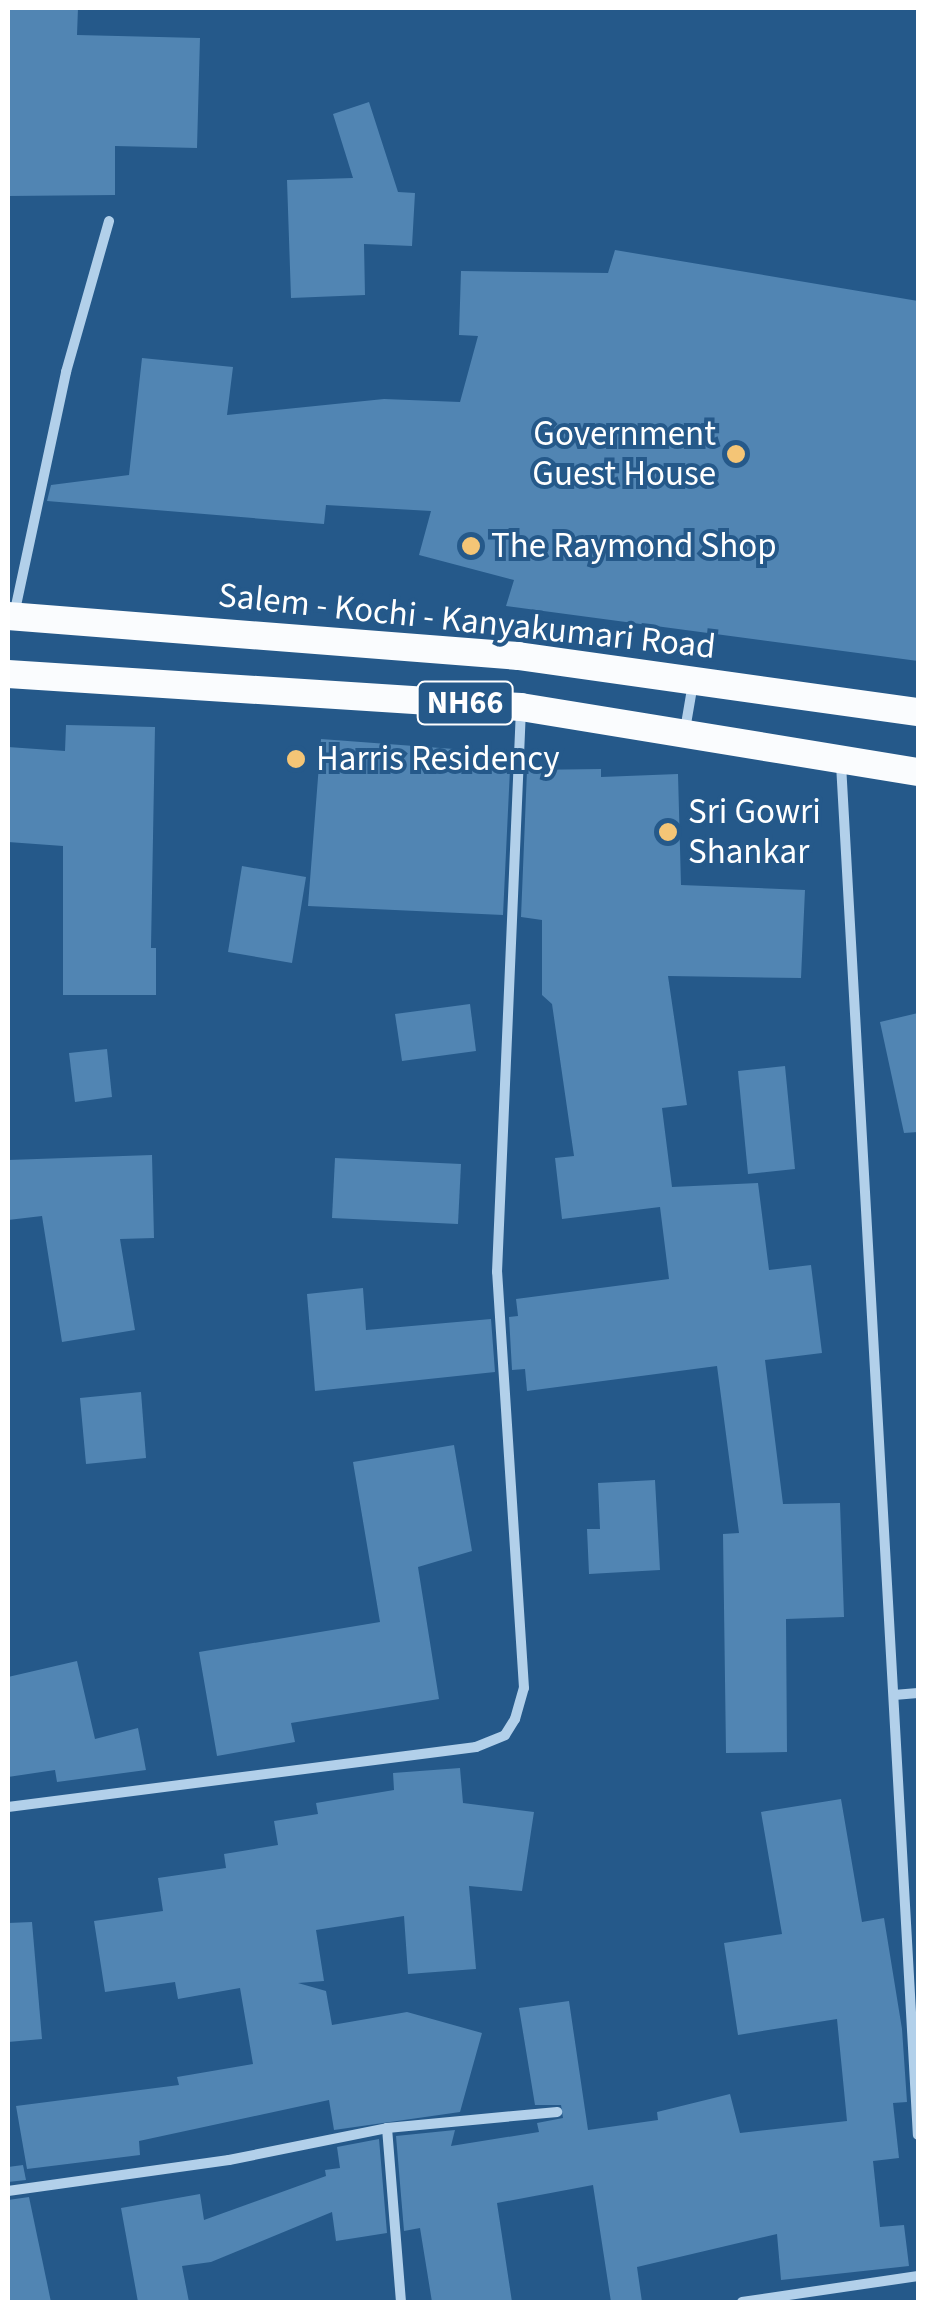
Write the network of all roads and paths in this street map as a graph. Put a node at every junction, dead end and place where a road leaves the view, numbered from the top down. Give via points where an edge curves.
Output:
1 (109, 222) dead end
2 (10, 616) edge
3 (8, 674) edge
4 (693, 680) junction
5 (520, 707) junction
6 (918, 712) edge
7 (684, 736) junction
8 (841, 764) junction
9 (918, 772) edge
10 (918, 1693) edge
11 (894, 1695) junction
12 (8, 1807) edge
13 (557, 2112) dead end
14 (386, 2128) junction
15 (918, 2136) edge
16 (8, 2191) edge
17 (918, 2276) edge
18 (402, 2302) edge
19 (742, 2302) edge

1 - 2 street via 66,372
2 - 4 highway, Salem - Kochi - Kanyakumari Road / NH66 via 518,656
3 - 5 highway, NH66
4 - 6 highway, Salem - Kochi - Kanyakumari Road / NH66
4 - 7 street
5 - 7 highway, NH66
5 - 12 street via 496,1272 524,1688 515,1719 505,1735 476,1748
7 - 8 highway, NH66
8 - 9 highway, NH66
8 - 11 street
10 - 11 street
11 - 15 street
13 - 14 street
14 - 16 street via 228,2160
14 - 18 street
17 - 19 street

